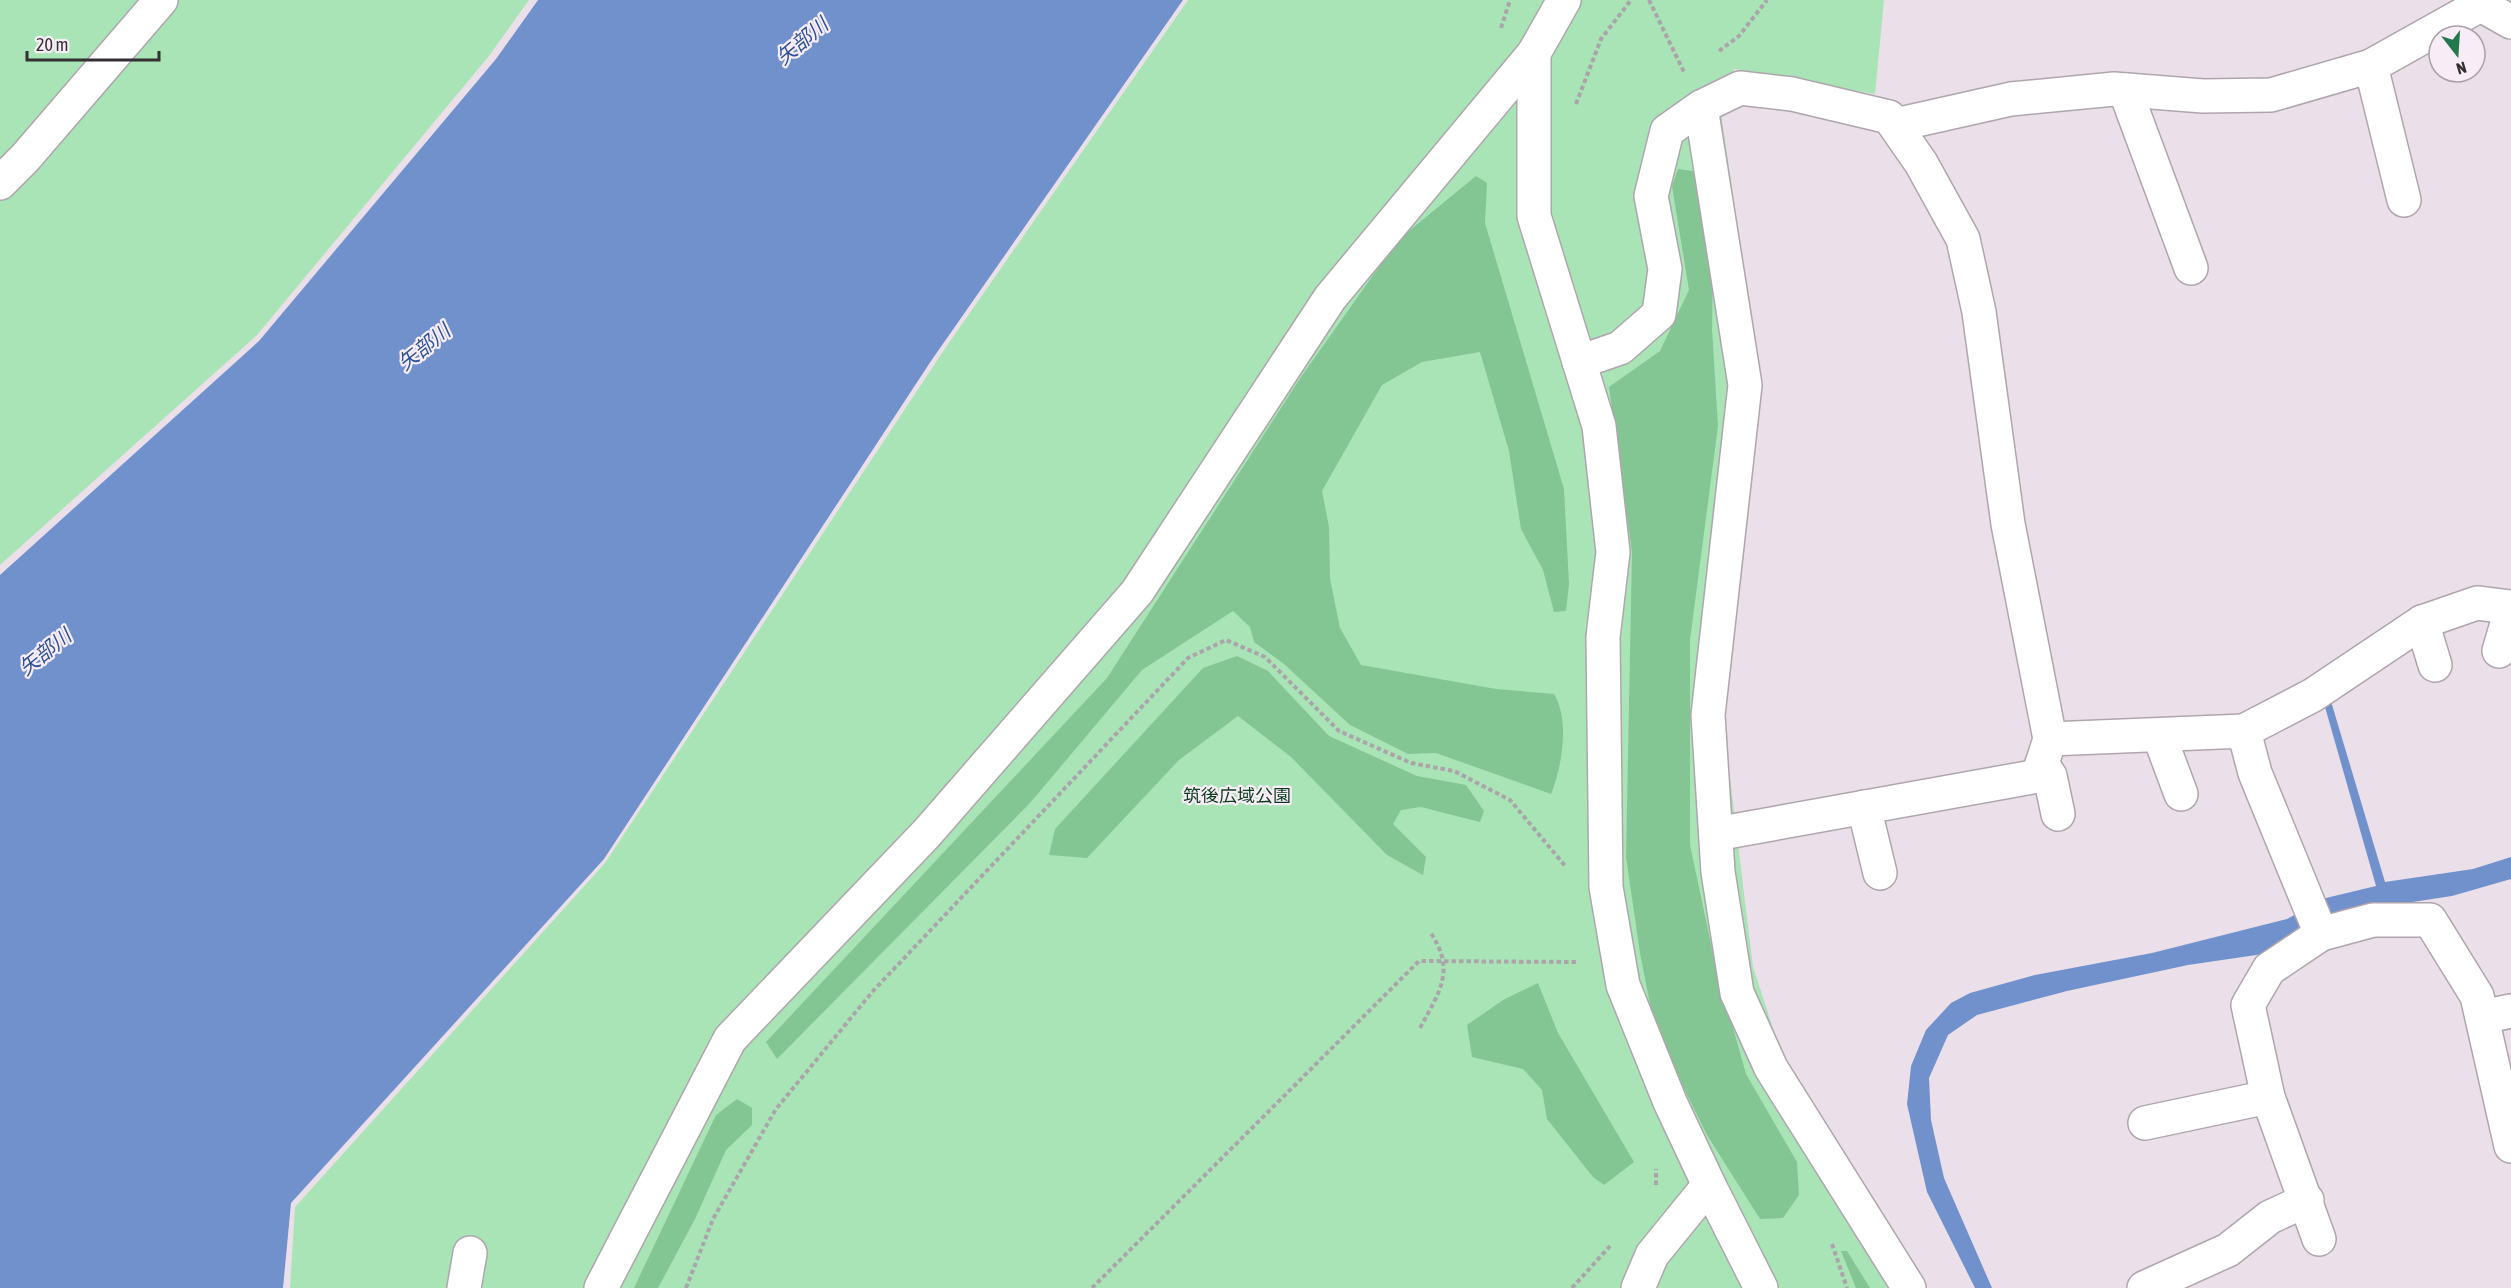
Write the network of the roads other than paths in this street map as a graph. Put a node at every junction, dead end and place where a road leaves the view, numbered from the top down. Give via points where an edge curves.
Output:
1 (161, 0) edge
2 (1564, 0) edge
3 (2476, 2) edge
4 (2511, 22) edge
5 (1534, 53) junction
6 (2371, 66) junction
7 (2125, 90) junction
8 (1701, 107) junction
9 (1892, 121) junction
10 (0, 183) edge
11 (2404, 200) dead end
12 (2191, 268) dead end
13 (1579, 362) junction
14 (2511, 609) edge
15 (2422, 622) junction
16 (2499, 651) dead end
17 (2435, 665) dead end
18 (2244, 731) junction
19 (2159, 735) junction
20 (2046, 751) junction
21 (2181, 794) dead end
22 (1864, 807) junction
23 (2058, 814) dead end
24 (1716, 834) junction
25 (1880, 873) dead end
26 (2321, 934) junction
27 (2497, 1014) edge
28 (2268, 1097) junction
29 (2145, 1123) dead end
30 (2511, 1146) edge
31 (1708, 1185) junction
32 (2307, 1200) junction
33 (2319, 1239) dead end
34 (470, 1252) dead end
35 (464, 1288) edge
36 (601, 1288) edge
37 (1638, 1288) edge
38 (1761, 1288) edge
39 (1909, 1288) edge
40 (2144, 1288) edge

1 - 10 street
2 - 5 street
3 - 4 street
3 - 6 street
5 - 13 street via 1534,216
5 - 36 street via 1330,298 1137,592 927,833 730,1039
6 - 7 street via 2271,94 2203,96
6 - 11 street
7 - 9 street via 2011,99
7 - 12 street
8 - 9 street via 1740,88 1792,94
8 - 13 street via 1666,131 1651,196 1665,269 1659,314 1620,348
8 - 24 street via 1745,386 1708,715
9 - 20 street via 1921,163 1963,239 1979,312 2008,524
13 - 31 street via 1600,438 1614,552 1604,637 1606,887 1623,985
14 - 15 street via 2477,603
14 - 16 street
15 - 17 street
15 - 18 street via 2313,695
18 - 19 street
18 - 26 street via 2254,772
19 - 20 street
19 - 21 street
20 - 22 street via 2038,776
20 - 23 street
22 - 24 street
22 - 25 street
24 - 39 street via 1737,993 1771,1068
26 - 27 street via 2373,920 2430,920 2477,996
26 - 28 street via 2269,969 2248,1005
27 - 30 street
28 - 29 street
28 - 32 street
31 - 37 street via 1652,1255
31 - 38 street
32 - 33 street
32 - 40 street via 2270,1217 2228,1250
34 - 35 street

